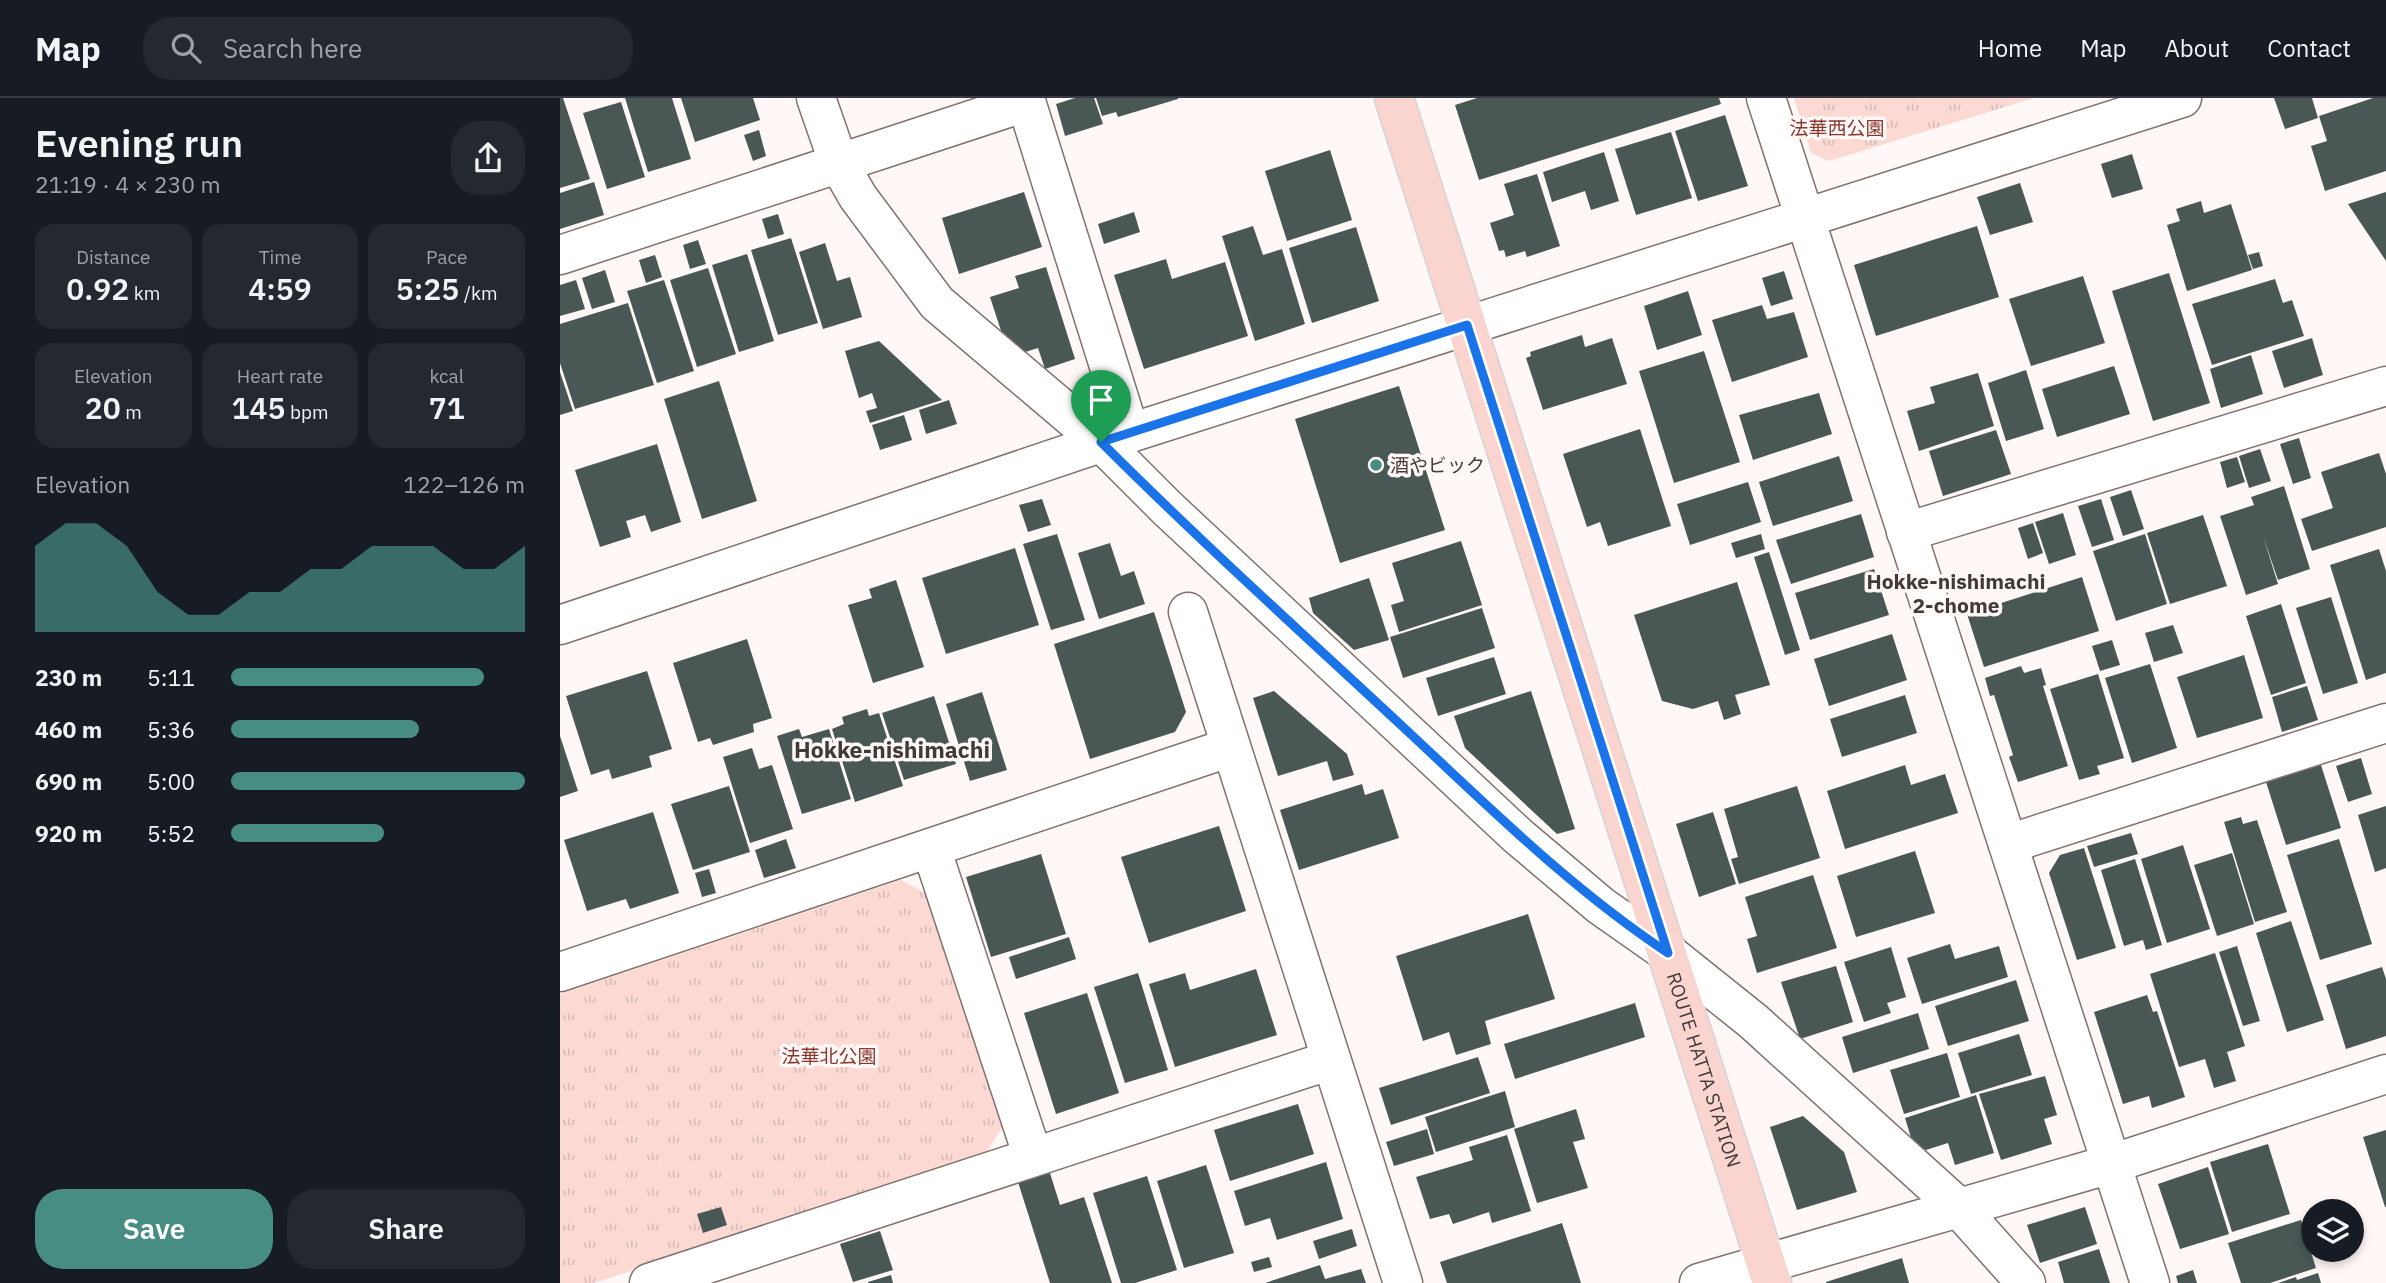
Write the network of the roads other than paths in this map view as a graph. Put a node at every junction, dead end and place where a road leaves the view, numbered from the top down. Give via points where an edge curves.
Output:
1 (816, 98) edge
2 (1394, 98) edge
3 (1766, 98) edge
4 (1025, 100) edge
5 (2167, 100) edge
6 (839, 164) junction
7 (1805, 216) junction
8 (560, 255) edge
9 (1467, 325) junction
10 (2386, 386) edge
11 (1116, 438) junction
12 (1906, 532) junction
13 (1188, 612) dead end
14 (560, 625) edge
15 (2386, 723) edge
16 (1231, 747) junction
17 (2008, 844) junction
18 (931, 848) junction
19 (1668, 953) junction
20 (560, 972) edge
21 (1331, 1060) junction
22 (2386, 1074) edge
23 (1033, 1157) junction
24 (2111, 1164) junction
25 (1958, 1207) junction
26 (1768, 1272) edge
27 (649, 1283) edge
28 (1403, 1283) edge
29 (1699, 1283) edge
30 (2026, 1283) edge
31 (2150, 1283) edge

1 - 6 street
2 - 9 main road, ROUTE HATTA STATION
3 - 7 street
4 - 6 street
4 - 11 street
5 - 7 street
6 - 8 street
6 - 11 street via 937,303
7 - 9 street
7 - 12 street
9 - 11 street
9 - 19 main road, ROUTE HATTA STATION
10 - 12 street
11 - 14 street
11 - 19 street via 1167,508 1518,836 1601,906
12 - 17 street
13 - 16 street
15 - 17 street
16 - 18 street
16 - 21 street
17 - 24 street
18 - 20 street
18 - 23 street
19 - 25 street via 1753,1021
19 - 26 main road, ROUTE HATTA STATION
21 - 23 street
21 - 28 street
22 - 24 street
23 - 27 street
24 - 25 street
24 - 31 street
25 - 26 street
25 - 30 street
26 - 29 street

